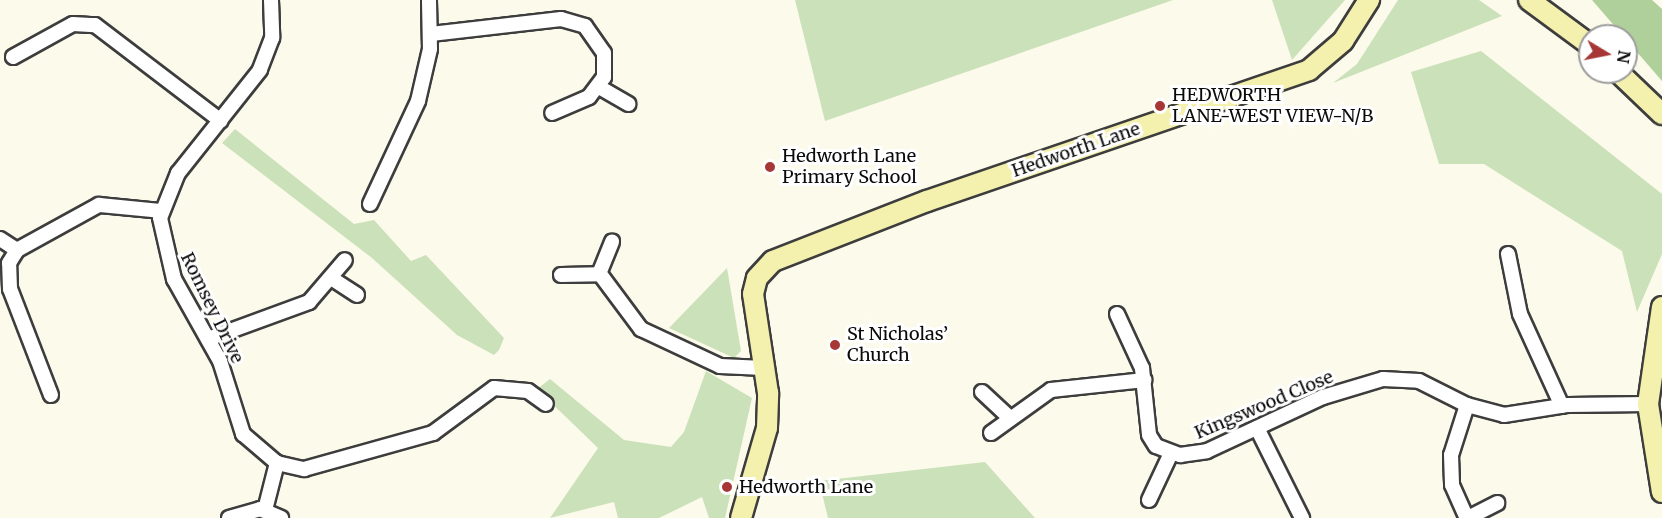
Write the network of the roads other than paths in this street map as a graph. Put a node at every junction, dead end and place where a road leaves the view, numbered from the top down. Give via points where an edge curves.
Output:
1 (271, 0) edge
2 (429, 0) edge
3 (1369, 0) edge
4 (1529, 0) edge
5 (431, 34) junction
6 (1578, 36) edge
7 (12, 57) dead end
8 (1631, 84) edge
9 (599, 87) junction
10 (628, 104) dead end
11 (552, 113) dead end
12 (1662, 114) edge
13 (221, 121) junction
14 (370, 204) dead end
15 (161, 211) junction
16 (0, 239) edge
17 (612, 242) dead end
18 (17, 250) junction
19 (1508, 254) dead end
20 (345, 260) dead end
21 (599, 274) junction
22 (561, 275) dead end
23 (331, 278) junction
24 (357, 295) dead end
25 (1662, 307) edge
26 (1117, 314) dead end
27 (208, 339) junction
28 (764, 368) junction
29 (1144, 380) junction
30 (982, 392) dead end
31 (51, 395) dead end
32 (546, 404) dead end
33 (1648, 404) junction
34 (1467, 405) junction
35 (1562, 406) junction
36 (1010, 418) junction
37 (1257, 428) junction
38 (991, 434) dead end
39 (1171, 453) junction
40 (277, 463) junction
41 (1662, 492) edge
42 (1149, 500) dead end
43 (1497, 503) dead end
44 (265, 510) junction
45 (229, 518) edge
46 (281, 518) edge
47 (741, 518) edge
48 (1302, 518) edge
49 (1467, 518) edge

1 - 13 street, Romsey Drive via 274,24 267,55
2 - 5 street
3 - 28 street, Hedworth Lane via 1343,41 1309,70 927,201 773,261 757,278 753,294
4 - 6 street
5 - 9 street via 575,21 593,32 604,52
5 - 14 street via 418,101
7 - 13 street via 73,24 95,24
8 - 12 street
9 - 10 street
9 - 11 street via 589,97
13 - 15 street, Romsey Drive via 178,173
15 - 18 street via 99,205
15 - 27 street, Romsey Drive via 160,233 171,270
16 - 18 street
17 - 21 street
18 - 31 street via 9,263 10,289
19 - 35 street via 1520,314
20 - 23 street
21 - 22 street
21 - 28 street via 614,286 628,318 641,329 720,366
23 - 24 street
23 - 27 street via 309,302
25 - 33 street
26 - 29 street via 1135,348
27 - 40 street, Romsey Drive via 243,434
28 - 47 street, Hedworth Lane via 767,428
29 - 36 street via 1052,390
29 - 39 street via 1149,435
30 - 36 street
32 - 40 street via 528,391 494,388 417,439 366,448 304,469
33 - 35 street, Kingswood Close
33 - 41 street
34 - 35 street, Kingswood Close via 1504,415
34 - 37 street, Kingswood Close via 1435,386 1383,379 1323,397
34 - 49 street via 1451,454 1452,485
36 - 38 street
37 - 39 street, Kingswood Close via 1207,451
37 - 48 street
39 - 42 street
40 - 44 street
43 - 49 street
44 - 45 street
44 - 46 street

